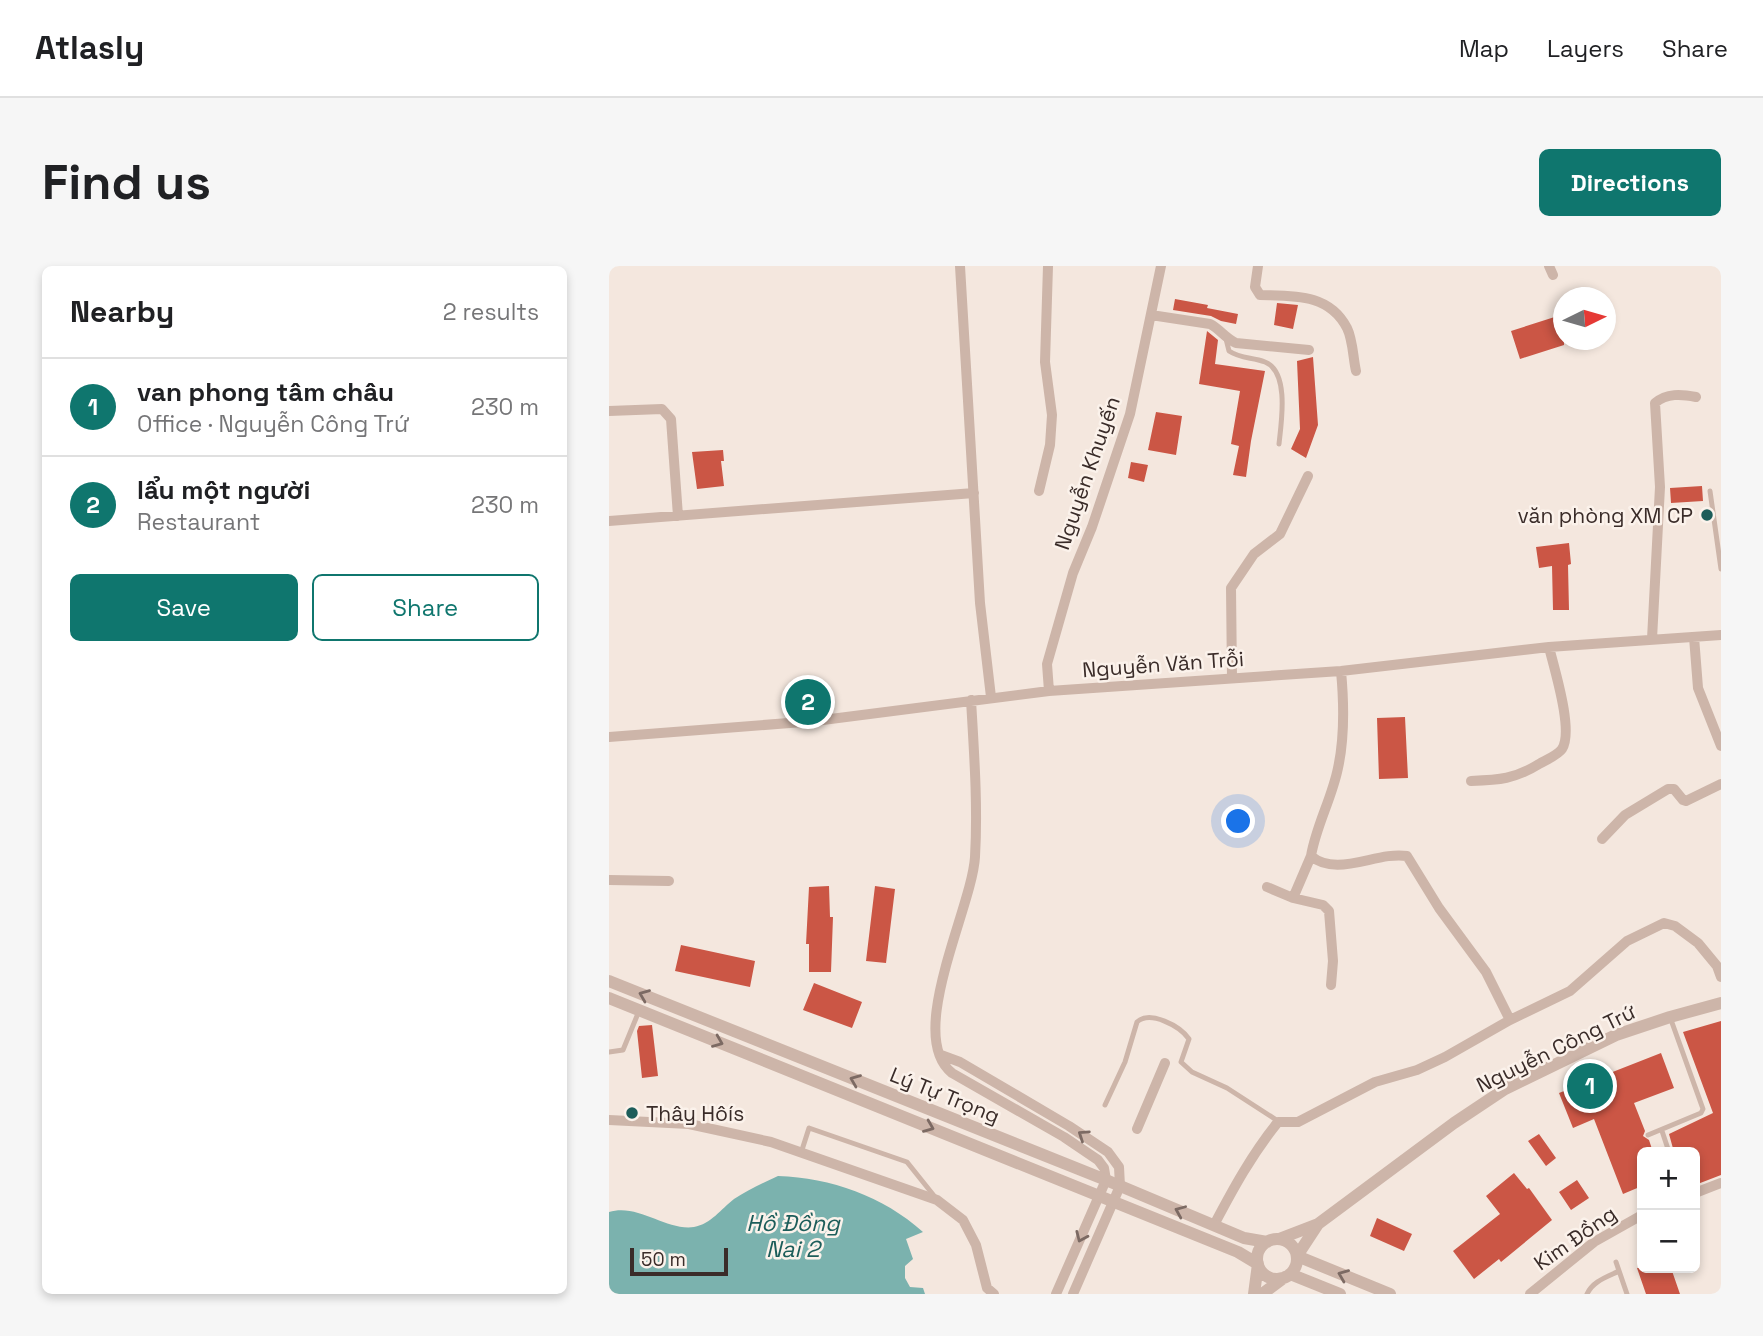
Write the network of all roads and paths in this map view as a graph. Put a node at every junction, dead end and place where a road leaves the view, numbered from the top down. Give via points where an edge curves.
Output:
1 (960, 266) edge
2 (1048, 266) edge
3 (1161, 266) edge
4 (1258, 266) edge
5 (1151, 315) junction
6 (1226, 339) junction
7 (1309, 350) dead end
8 (1356, 371) dead end
9 (1696, 397) dead end
10 (609, 411) edge
11 (1279, 444) dead end
12 (1308, 476) dead end
13 (1039, 491) dead end
14 (1710, 491) dead end
15 (974, 493) junction
16 (678, 516) junction
17 (609, 521) edge
18 (1721, 569) edge
19 (1721, 635) edge
20 (1694, 637) junction
21 (1653, 639) junction
22 (1549, 647) junction
23 (1341, 671) junction
24 (1232, 678) junction
25 (1049, 691) junction
26 (991, 698) junction
27 (971, 700) junction
28 (609, 737) edge
29 (1721, 746) edge
30 (1471, 781) dead end
31 (1721, 784) edge
32 (1602, 839) dead end
33 (1311, 856) junction
34 (609, 880) edge
35 (669, 881) dead end
36 (1267, 887) dead end
37 (1293, 898) junction
38 (1721, 977) edge
39 (609, 981) edge
40 (1331, 985) dead end
41 (609, 998) edge
42 (1721, 1003) edge
43 (640, 1010) junction
44 (1670, 1017) junction
45 (1510, 1020) junction
46 (609, 1052) edge
47 (941, 1055) junction
48 (1165, 1063) dead end
49 (1105, 1105) dead end
50 (609, 1120) edge
51 (1278, 1122) junction
52 (1137, 1129) dead end
53 (1662, 1131) junction
54 (1649, 1135) dead end
55 (1667, 1147) edge
56 (801, 1153) junction
57 (1106, 1180) junction
58 (1721, 1183) edge
59 (1120, 1186) junction
60 (1700, 1191) edge
61 (1100, 1196) junction
62 (937, 1200) junction
63 (1114, 1201) junction
64 (1637, 1218) edge
65 (1318, 1224) junction
66 (1214, 1225) junction
67 (1273, 1240) junction
68 (1297, 1256) junction
69 (1616, 1262) dead end
70 (1258, 1264) junction
71 (1619, 1271) junction
72 (1288, 1276) junction
73 (988, 1292) edge
74 (1056, 1294) edge
75 (1073, 1294) edge
76 (1255, 1294) edge
77 (1262, 1294) edge
78 (1340, 1294) edge
79 (1390, 1294) edge
80 (1530, 1294) edge
81 (1587, 1294) edge
82 (1627, 1294) edge

1 - 15 street
2 - 13 street via 1045,362 1052,415
3 - 5 street, Nguyễn Khuyến
4 - 8 street via 1255,287 1260,295 1312,298 1347,327
5 - 6 street via 1210,324
5 - 25 street, Nguyễn Khuyến via 1130,414 1073,573 1047,664
6 - 7 street via 1236,344
6 - 11 lane via 1229,351 1240,358 1267,362 1276,371 1283,411
9 - 21 street via 1671,395 1655,403 1660,487
10 - 16 street via 661,409 671,419
12 - 24 street via 1280,534 1254,554 1231,588
14 - 18 lane
15 - 16 street
15 - 26 street
16 - 17 street
19 - 20 street, Nguyễn Văn Trỗi
20 - 21 street, Nguyễn Văn Trỗi
20 - 29 street via 1698,688
21 - 22 street, Nguyễn Văn Trỗi
22 - 23 street, Nguyễn Văn Trỗi
22 - 30 street via 1566,724 1562,750 1511,778
23 - 24 street, Nguyễn Văn Trỗi
23 - 33 street via 1344,711 1338,768
24 - 25 street, Nguyễn Văn Trỗi
25 - 26 street, Nguyễn Văn Trỗi
26 - 27 street, Nguyễn Văn Trỗi
27 - 28 street, Nguyễn Văn Trỗi via 814,722
27 - 47 street via 975,858 935,1010 935,1037
31 - 32 street via 1686,801 1668,789 1625,815
33 - 37 street
33 - 45 street via 1339,864 1406,856 1486,972
34 - 35 street
36 - 37 street
37 - 40 street via 1323,905 1329,911
38 - 45 street via 1697,943 1664,923 1627,941 1570,991
57 -> 39 street, Lý Tự Trọng
41 - 43 street, Lý Tự Trọng
42 - 44 street, Nguyễn Công Trứ
43 - 46 lane via 623,1050
43 -> 61 street, Lý Tự Trọng
44 - 53 lane via 1703,1109
44 - 65 street, Nguyễn Công Trứ via 1616,1035 1505,1089
45 - 51 street via 1436,1062 1375,1082 1298,1122
47 - 57 street via 952,1073 1098,1160
59 -> 47 street via 1119,1167 1108,1152 1030,1102
48 - 52 street
49 - 51 lane via 1137,1022 1148,1017 1167,1022 1189,1039 1181,1062 1192,1072 1227,1088
50 - 56 street via 689,1124
51 - 66 street via 1248,1163
53 - 54 lane
53 - 55 lane
56 - 62 street
56 - 62 lane via 809,1128 907,1162
57 - 59 street, Lý Tự Trọng
57 - 61 street
58 - 60 street
59 - 63 street
66 -> 59 street, Lý Tự Trọng
61 - 63 street, Lý Tự Trọng
61 -> 74 street
62 - 73 street via 963,1220 976,1245
63 - 70 street, Lý Tự Trọng
63 - 75 street
64 - 80 street, Kim Đồng via 1594,1242
65 - 67 street, Nguyễn Công Trứ
65 - 68 street, Nguyễn Công Trứ
66 - 67 street, Lý Tự Trọng via 1244,1238
67 - 68 street via 1291,1244
67 - 70 street via 1259,1251
68 - 72 street
79 -> 68 street
69 - 71 lane
70 - 72 street via 1271,1278
70 - 76 street
71 - 81 lane via 1598,1281
71 - 82 lane
72 - 77 street
72 - 78 street

